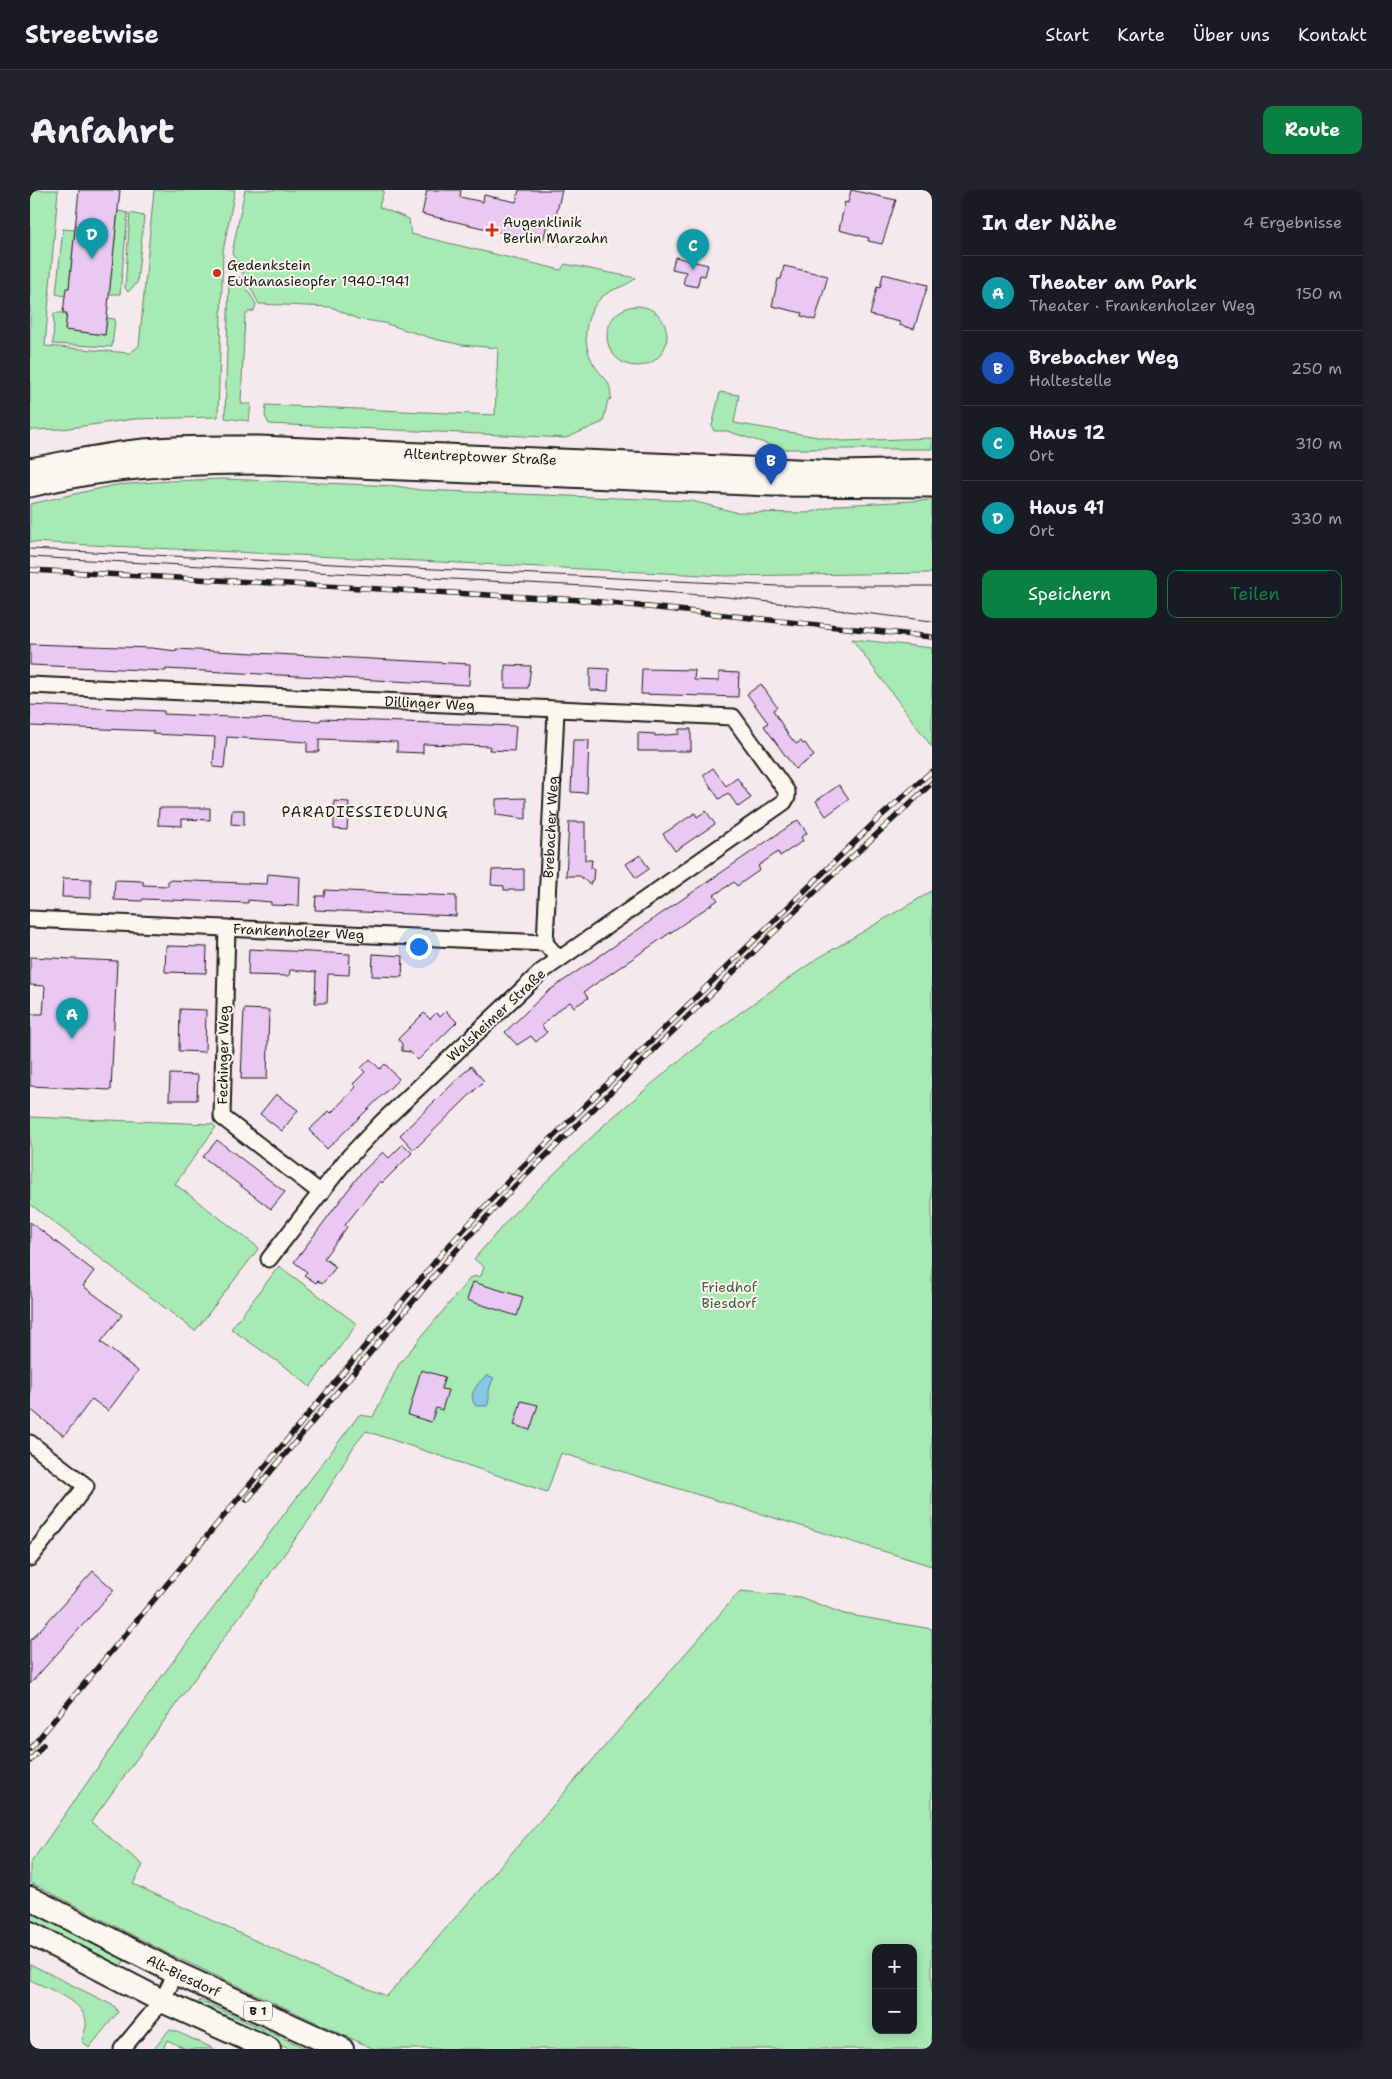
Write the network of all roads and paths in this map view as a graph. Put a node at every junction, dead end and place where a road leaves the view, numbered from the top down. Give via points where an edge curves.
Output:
1 (30, 469) edge
2 (932, 470) edge
3 (30, 486) edge
4 (932, 486) edge
5 (30, 685) edge
6 (556, 711) junction
7 (788, 797) joint
8 (30, 919) edge
9 (227, 928) junction
10 (544, 943) junction
11 (559, 959) junction
12 (321, 1193) junction
13 (269, 1259) dead end
14 (30, 1443) edge
15 (30, 1558) edge
16 (30, 1898) edge
17 (30, 1933) edge
18 (176, 1973) junction
19 (162, 2001) junction
20 (122, 2049) edge
21 (269, 2049) edge
22 (342, 2049) edge

1 - 2 main road, Altentreptower Straße via 144,450 259,447 841,472
3 - 4 main road, Altentreptower Straße via 148,466 218,464 771,485
5 - 6 street, Dillinger Weg
6 - 7 street, Dillinger Weg via 733,718
6 - 10 street, Brebacher Weg
7 - 11 street, Walsheimer Straße
8 - 9 street, Frankenholzer Weg
9 - 10 street, Frankenholzer Weg
9 - 12 street, Fechinger Weg via 222,1117
10 - 11 street
11 - 12 street, Walsheimer Straße via 541,972 382,1123 346,1160
12 - 13 street, Walsheimer Straße
14 - 15 street via 86,1486
16 - 18 main road, Alt-Biesdorf / B 1
17 - 19 main road, B 1
18 - 19 street
18 - 22 main road, Alt-Biesdorf / B 1
19 - 20 street
19 - 21 main road, B 1

